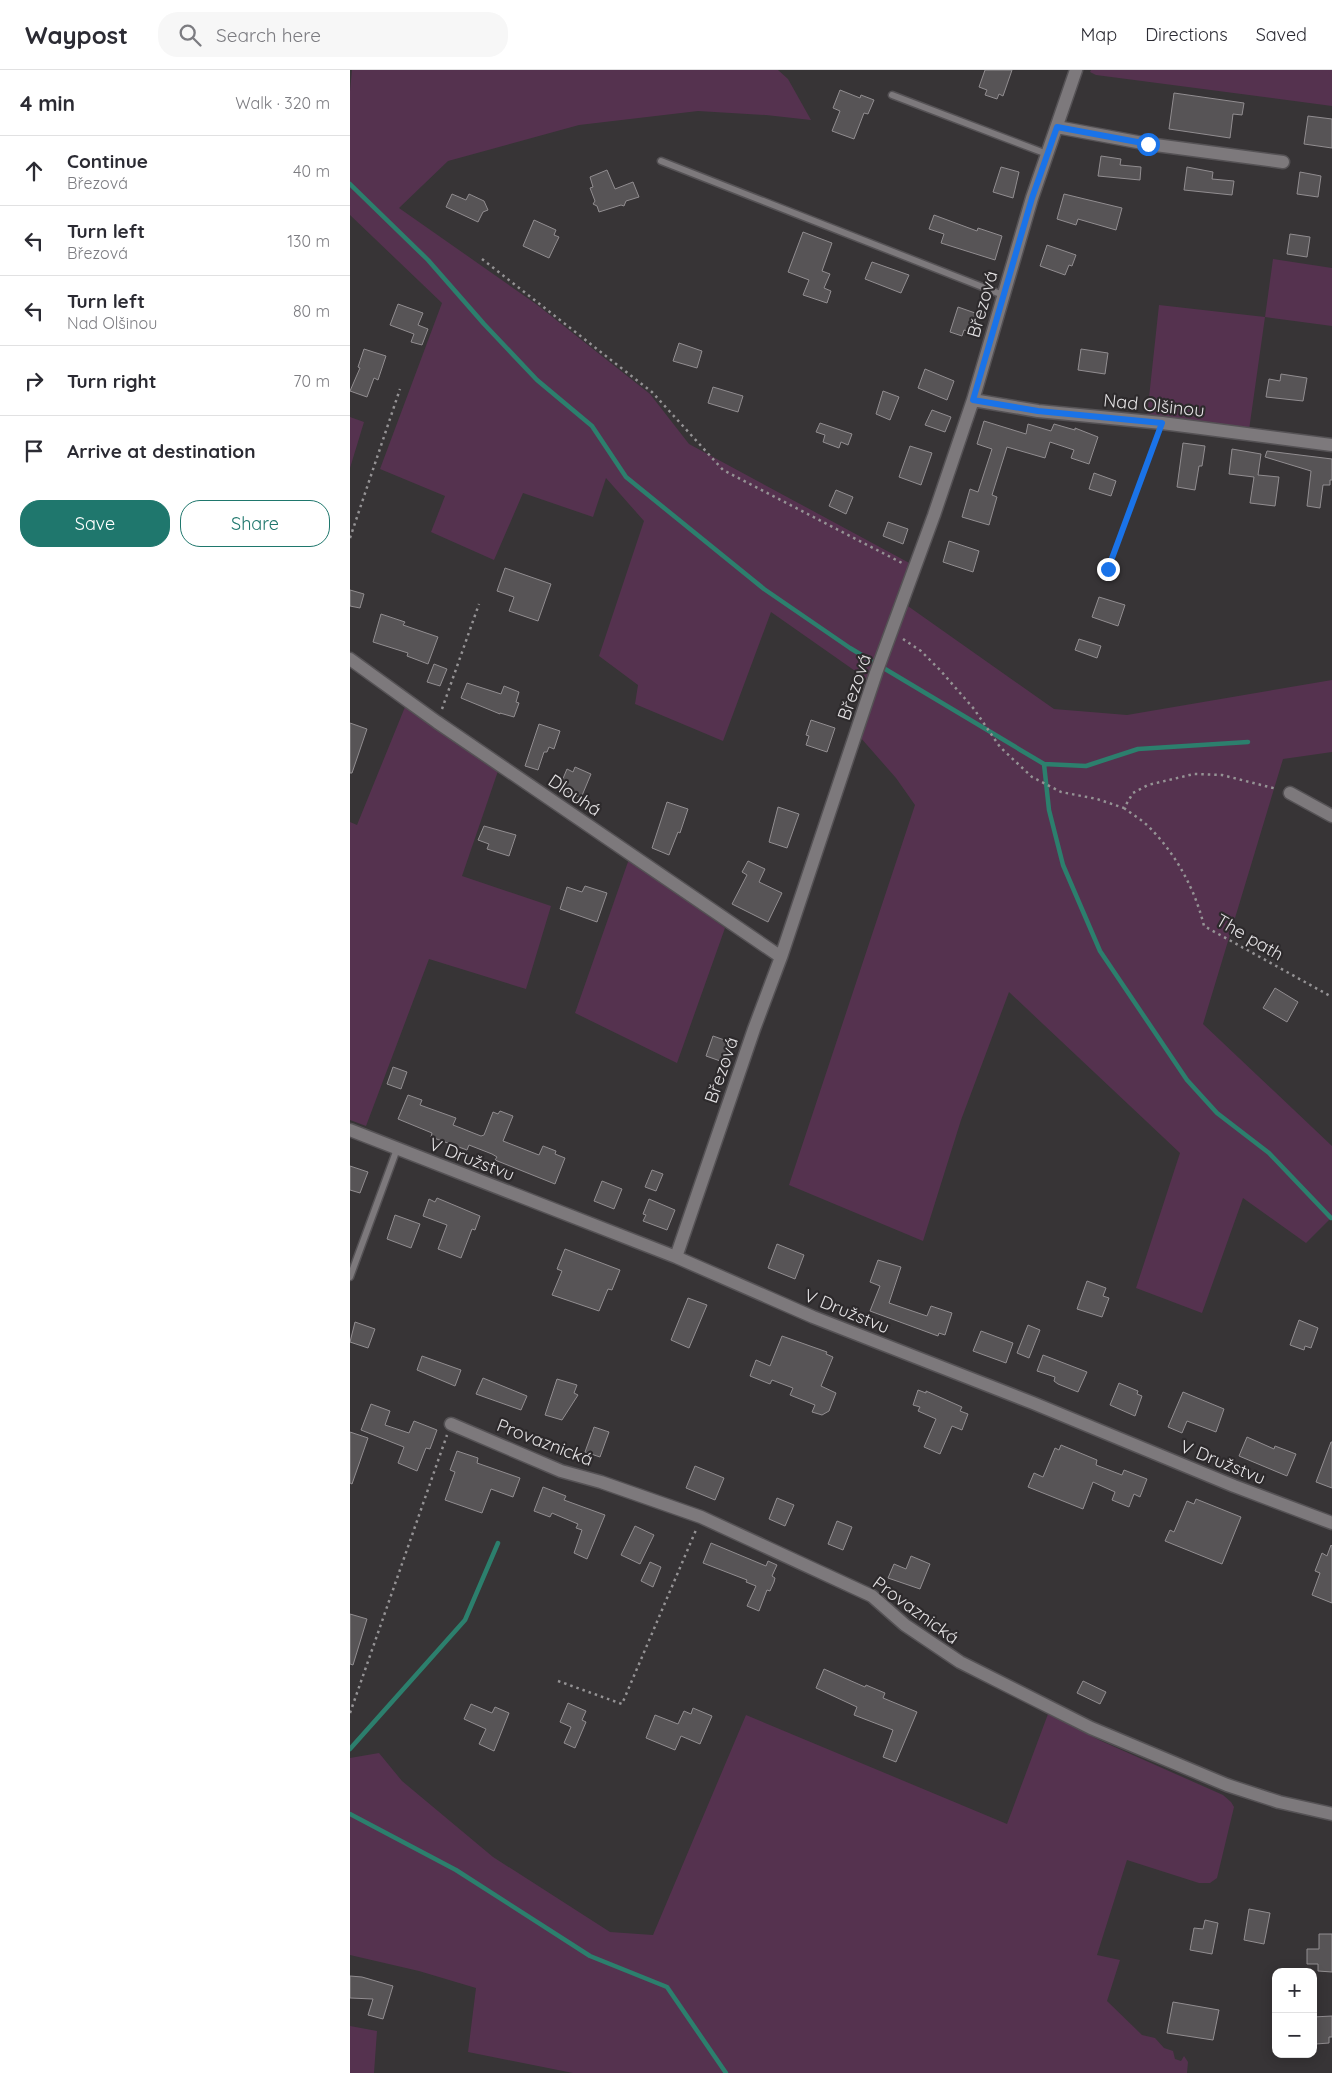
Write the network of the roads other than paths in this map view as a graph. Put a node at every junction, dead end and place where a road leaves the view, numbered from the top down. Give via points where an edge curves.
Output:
1 (1076, 70) edge
2 (892, 95) dead end
3 (1057, 127) junction
4 (1047, 154) junction
5 (661, 161) dead end
6 (1283, 162) dead end
7 (1003, 296) junction
8 (973, 400) junction
9 (1332, 445) edge
10 (350, 658) edge
11 (1290, 793) road end
12 (1332, 816) edge
13 (782, 957) junction
14 (350, 1130) edge
15 (396, 1148) junction
16 (676, 1257) junction
17 (350, 1277) edge
18 (451, 1424) road end
19 (1332, 1523) edge
20 (1332, 1814) edge

1 - 3 street, Březová
2 - 4 lane
3 - 4 street, Březová
3 - 6 street via 1148,144
4 - 7 street, Březová
5 - 7 lane
7 - 8 street, Březová
8 - 9 street, Nad Olšinou via 1038,411
8 - 13 street, Březová via 876,673
10 - 13 street, Dlouhá via 437,722
11 - 12 street
13 - 16 street, Březová
14 - 15 street, V Družstvu
15 - 16 street, V Družstvu
15 - 17 lane
16 - 19 street, V Družstvu via 813,1317
18 - 20 street, Provaznická via 561,1471 701,1517 872,1596 905,1626 960,1662 1091,1728 1226,1785 1278,1802

